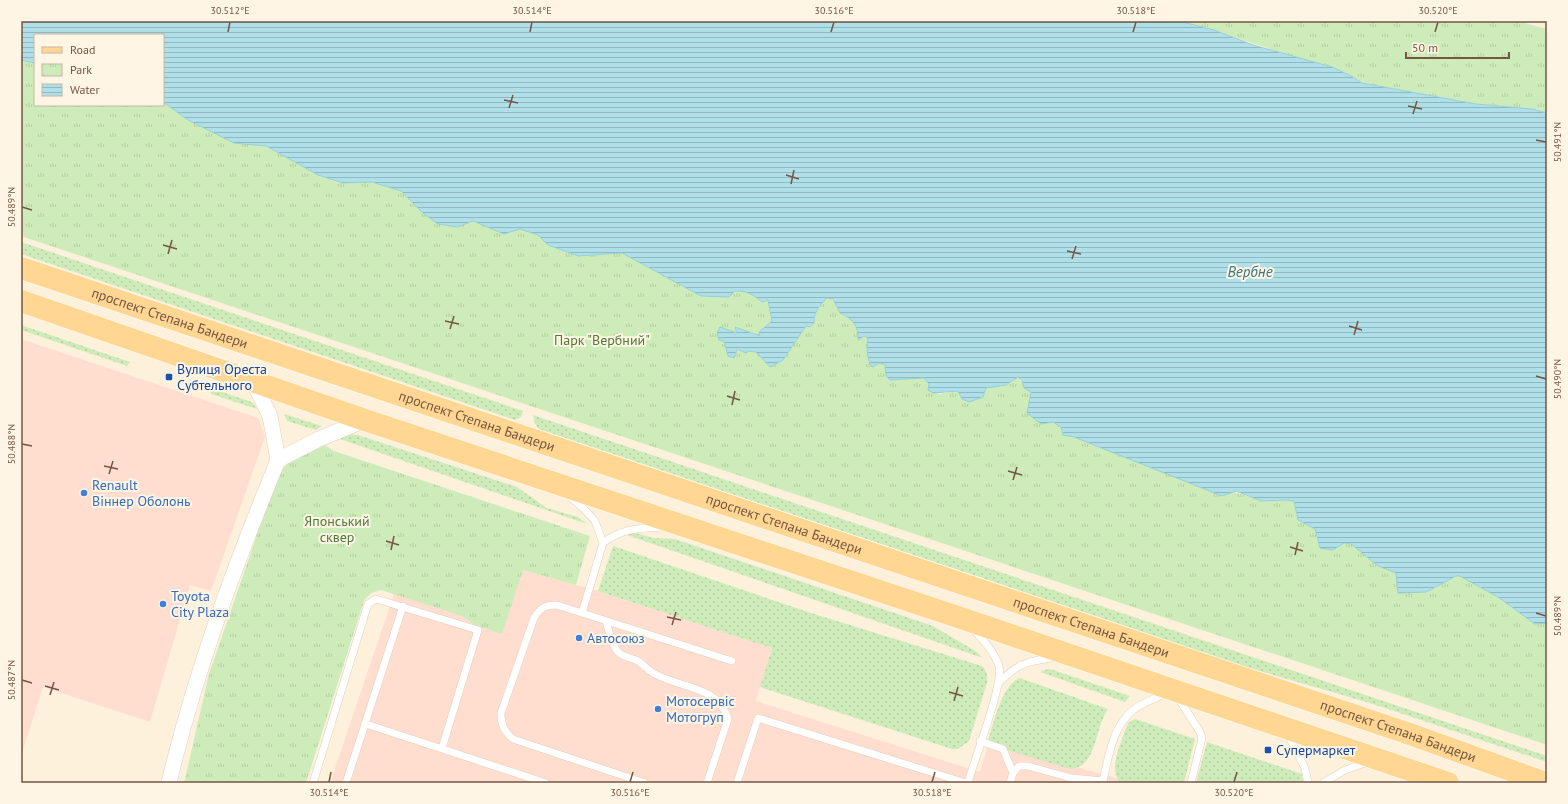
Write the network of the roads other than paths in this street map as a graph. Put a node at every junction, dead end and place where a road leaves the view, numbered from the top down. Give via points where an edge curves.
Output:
1 (21, 268) edge
2 (21, 301) edge
3 (253, 382) junction
4 (365, 420) junction
5 (278, 460) junction
6 (554, 484) junction
7 (686, 527) junction
8 (603, 544) junction
9 (404, 606) junction
10 (582, 613) junction
11 (964, 619) junction
12 (606, 621) junction
13 (1070, 655) junction
14 (732, 661) dead end
15 (999, 683) junction
16 (1173, 690) junction
17 (366, 724) junction
18 (1280, 726) junction
19 (980, 741) junction
20 (442, 748) junction
21 (1379, 760) junction
22 (1013, 773) junction
23 (1070, 781) edge
24 (1103, 782) edge
25 (170, 783) edge
26 (313, 783) edge
27 (346, 783) edge
28 (546, 783) edge
29 (645, 783) edge
30 (707, 783) edge
31 (737, 783) edge
32 (967, 783) edge
33 (1010, 783) edge
34 (1191, 783) edge
35 (1308, 783) edge
36 (1323, 783) edge
37 (1448, 783) edge
38 (1546, 783) edge

1 - 38 main road, проспект Степана Бандери via 1407,733
2 - 3 main road
3 - 4 main road
3 - 5 street via 270,416
4 - 5 street
4 - 6 main road
5 - 25 street via 230,581 183,725
6 - 7 main road
6 - 8 lane via 595,521
7 - 8 lane via 635,528
7 - 11 main road
8 - 10 lane
9 - 17 lane
9 - 20 lane via 478,630
9 - 26 lane via 382,599 372,600 368,604
10 - 12 lane
10 - 29 lane via 557,604 539,609 501,713 501,723 513,739
11 - 13 main road
11 - 15 lane via 990,649 999,666
12 - 14 lane
12 - 30 lane via 619,653 639,662 655,674 709,693 726,711 728,719
13 - 15 lane via 1029,662 1011,670
13 - 16 main road
15 - 19 lane
16 - 18 main road
16 - 24 lane via 1134,709 1121,722 1115,732
16 - 34 lane via 1202,738
17 - 20 lane
17 - 27 lane
18 - 21 main road
18 - 35 lane via 1298,752
19 - 22 lane via 1003,749
19 - 32 lane
20 - 28 lane
21 - 36 lane via 1344,770
21 - 37 main road
22 - 23 lane via 1019,766 1028,766
22 - 33 lane
23 - 24 lane
31 - 32 lane via 758,718

